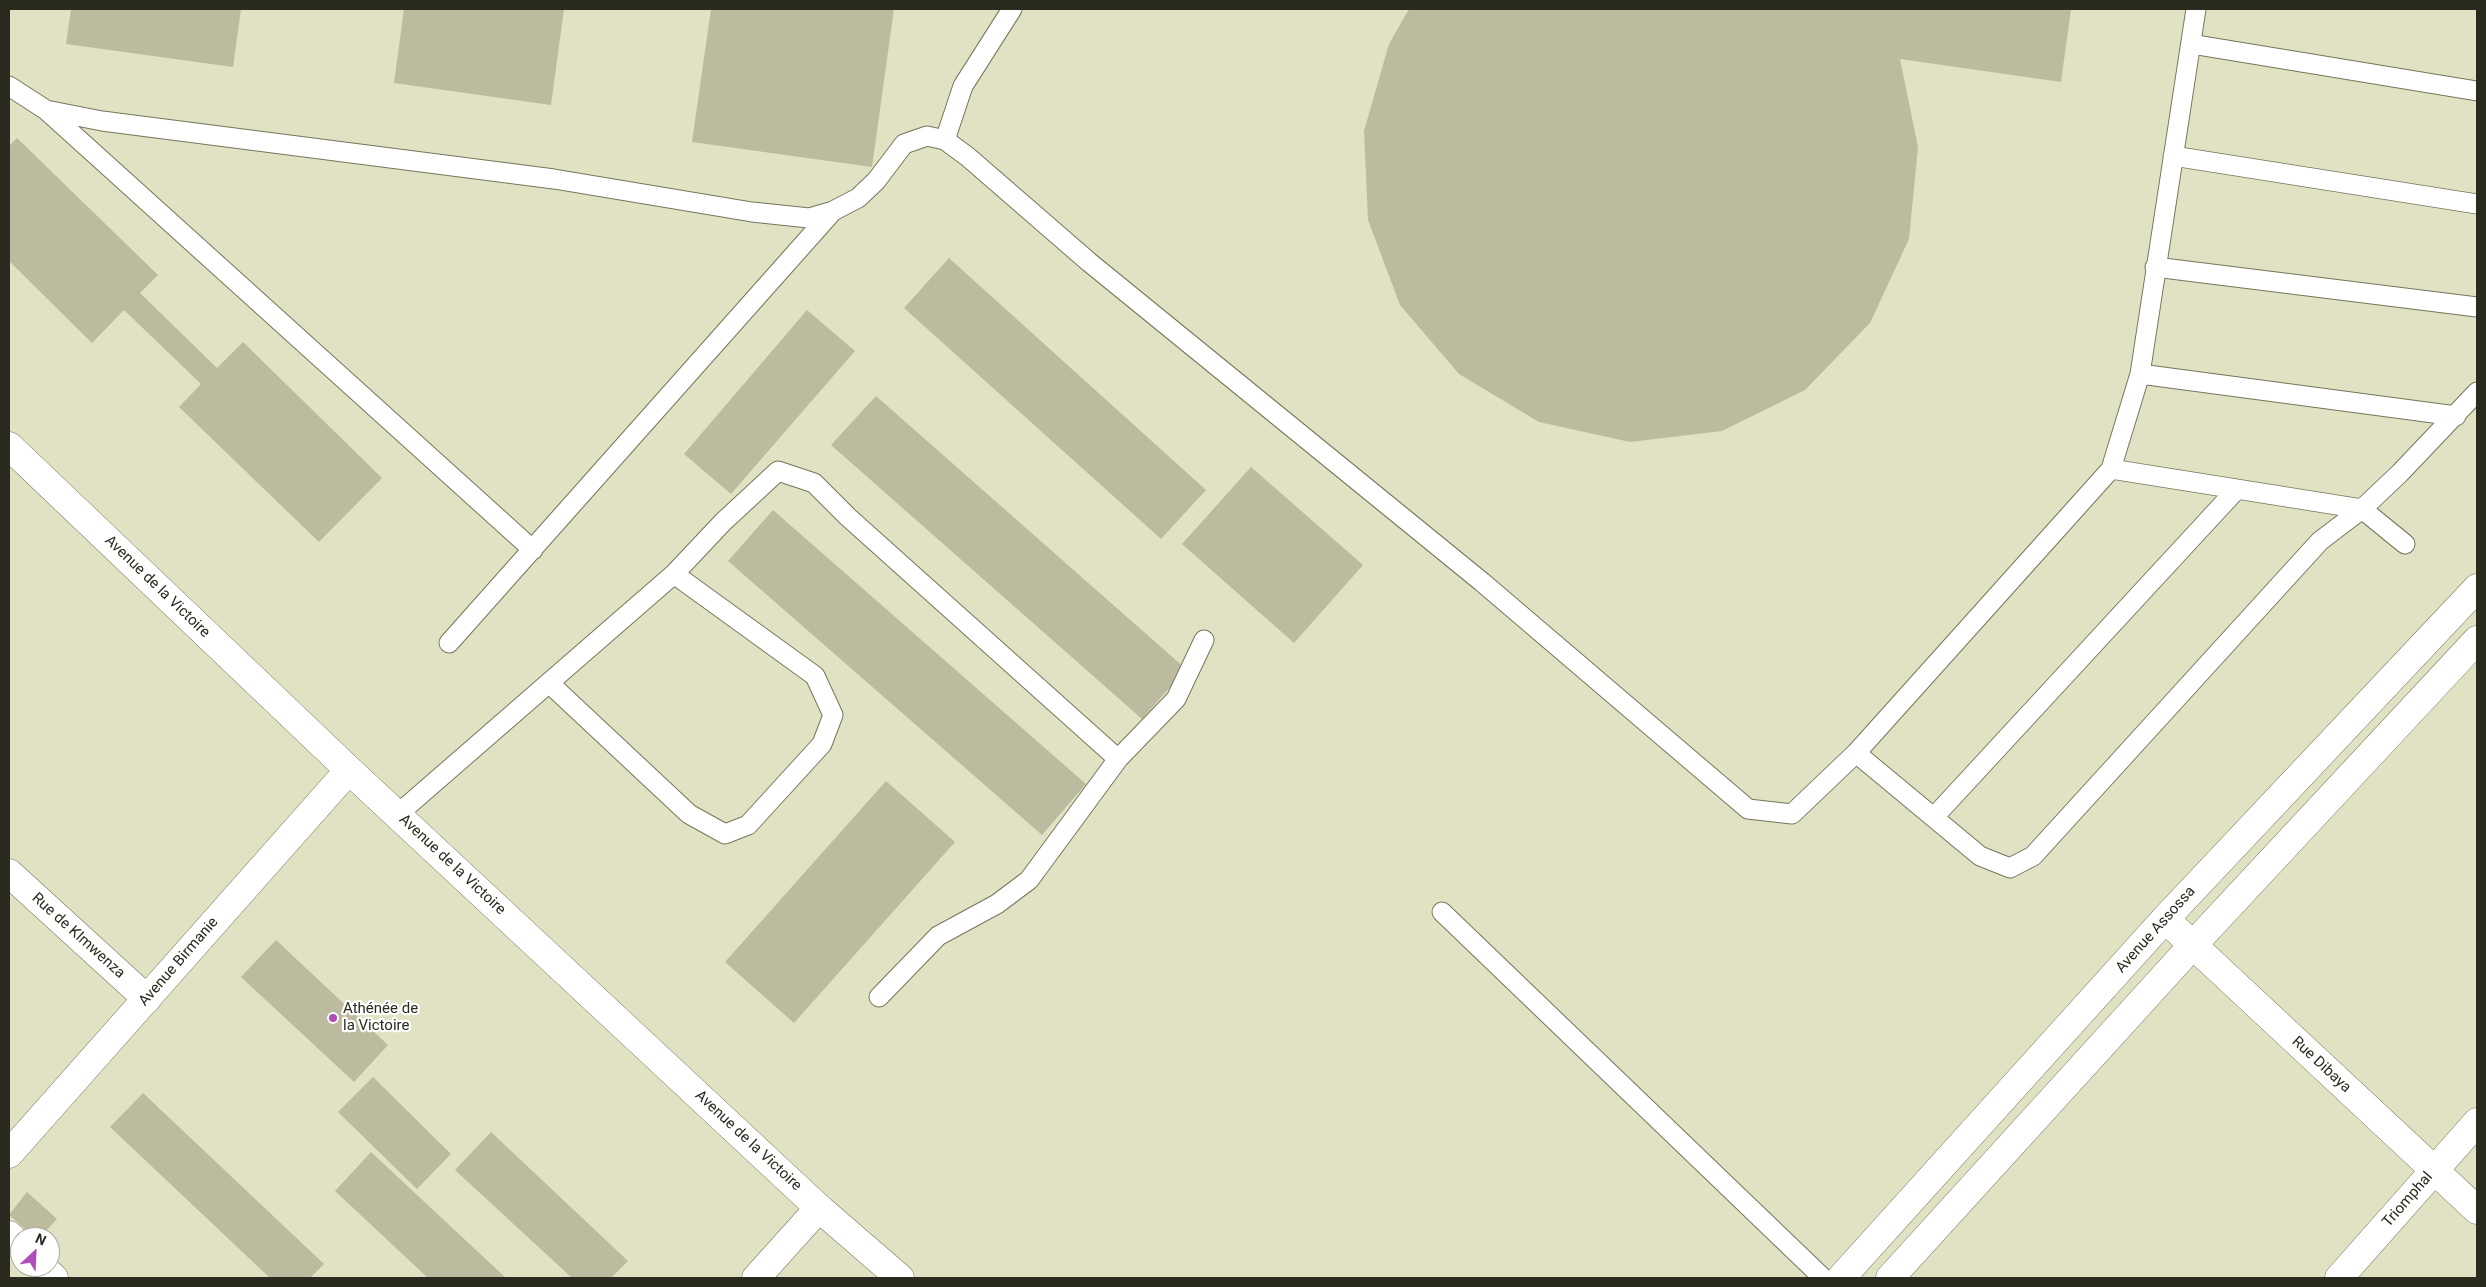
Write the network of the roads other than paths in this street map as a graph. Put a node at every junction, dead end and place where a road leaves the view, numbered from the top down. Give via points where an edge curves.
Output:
1 (1012, 9) edge
2 (2196, 9) edge
3 (2191, 44) junction
4 (9, 86) edge
5 (2477, 91) edge
6 (46, 110) junction
7 (945, 140) junction
8 (2173, 156) junction
9 (2477, 204) edge
10 (833, 212) junction
11 (2155, 267) junction
12 (2477, 307) edge
13 (2140, 374) junction
14 (2477, 392) edge
15 (2456, 416) junction
16 (9, 446) edge
17 (2110, 469) junction
18 (2237, 489) junction
19 (2362, 509) junction
20 (2405, 544) dead end
21 (533, 550) junction
22 (674, 574) junction
23 (2477, 588) edge
24 (1204, 640) dead end
25 (2477, 640) edge
26 (449, 643) dead end
27 (549, 683) junction
28 (1856, 753) junction
29 (1118, 759) junction
30 (350, 770) junction
31 (398, 814) junction
32 (1934, 817) junction
33 (9, 873) edge
34 (1442, 912) dead end
35 (2165, 919) junction
36 (2192, 946) junction
37 (879, 997) dead end
38 (147, 999) junction
39 (2477, 1122) edge
40 (9, 1154) edge
41 (2434, 1171) junction
42 (819, 1208) junction
43 (2477, 1210) edge
44 (756, 1278) edge
45 (900, 1278) edge
46 (1823, 1278) edge
47 (1841, 1278) edge
48 (1890, 1278) edge
49 (2339, 1278) edge

1 - 7 lane via 963,86
2 - 3 lane
3 - 5 lane
3 - 8 lane
4 - 6 lane
6 - 10 lane via 178,132 554,179 752,212 809,218
6 - 21 lane
7 - 10 lane via 927,136 904,144 864,192
7 - 28 lane via 1089,262 1482,582 1748,809 1792,814
8 - 9 lane
8 - 11 lane
10 - 21 lane
11 - 12 lane
11 - 13 lane
13 - 15 lane
13 - 17 lane
14 - 15 lane
15 - 19 lane
16 - 30 main road, Avenue de la Victoire
17 - 18 lane
17 - 28 lane
18 - 19 lane
18 - 32 lane
19 - 20 lane
19 - 32 lane via 2320,541 2033,856 2010,868 1980,856
21 - 26 lane
22 - 27 lane
22 - 27 lane via 815,676 834,715 822,744 748,825 725,834 689,814
22 - 29 lane via 778,471 814,483
23 - 35 main road, Avenue Assossa
24 - 29 lane via 1176,699
25 - 36 main road
27 - 31 lane
28 - 32 lane
29 - 37 lane via 1029,880 997,904 938,936
30 - 31 main road, Avenue de la Victoire
30 - 38 main road, Avenue Birmanie
31 - 42 main road, Avenue de la Victoire
33 - 38 main road, Rue de KImwenza
34 - 46 lane
35 - 36 main road, Rue Dibaya
35 - 47 main road, Avenue Assossa
36 - 41 main road, Rue Dibaya
36 - 48 main road
38 - 40 main road, Avenue Birmanie
39 - 41 main road, Triomphal
41 - 43 main road, Rue Dibaya
41 - 49 main road, Triomphal
42 - 44 main road
42 - 45 main road, Avenue de la Victoire

